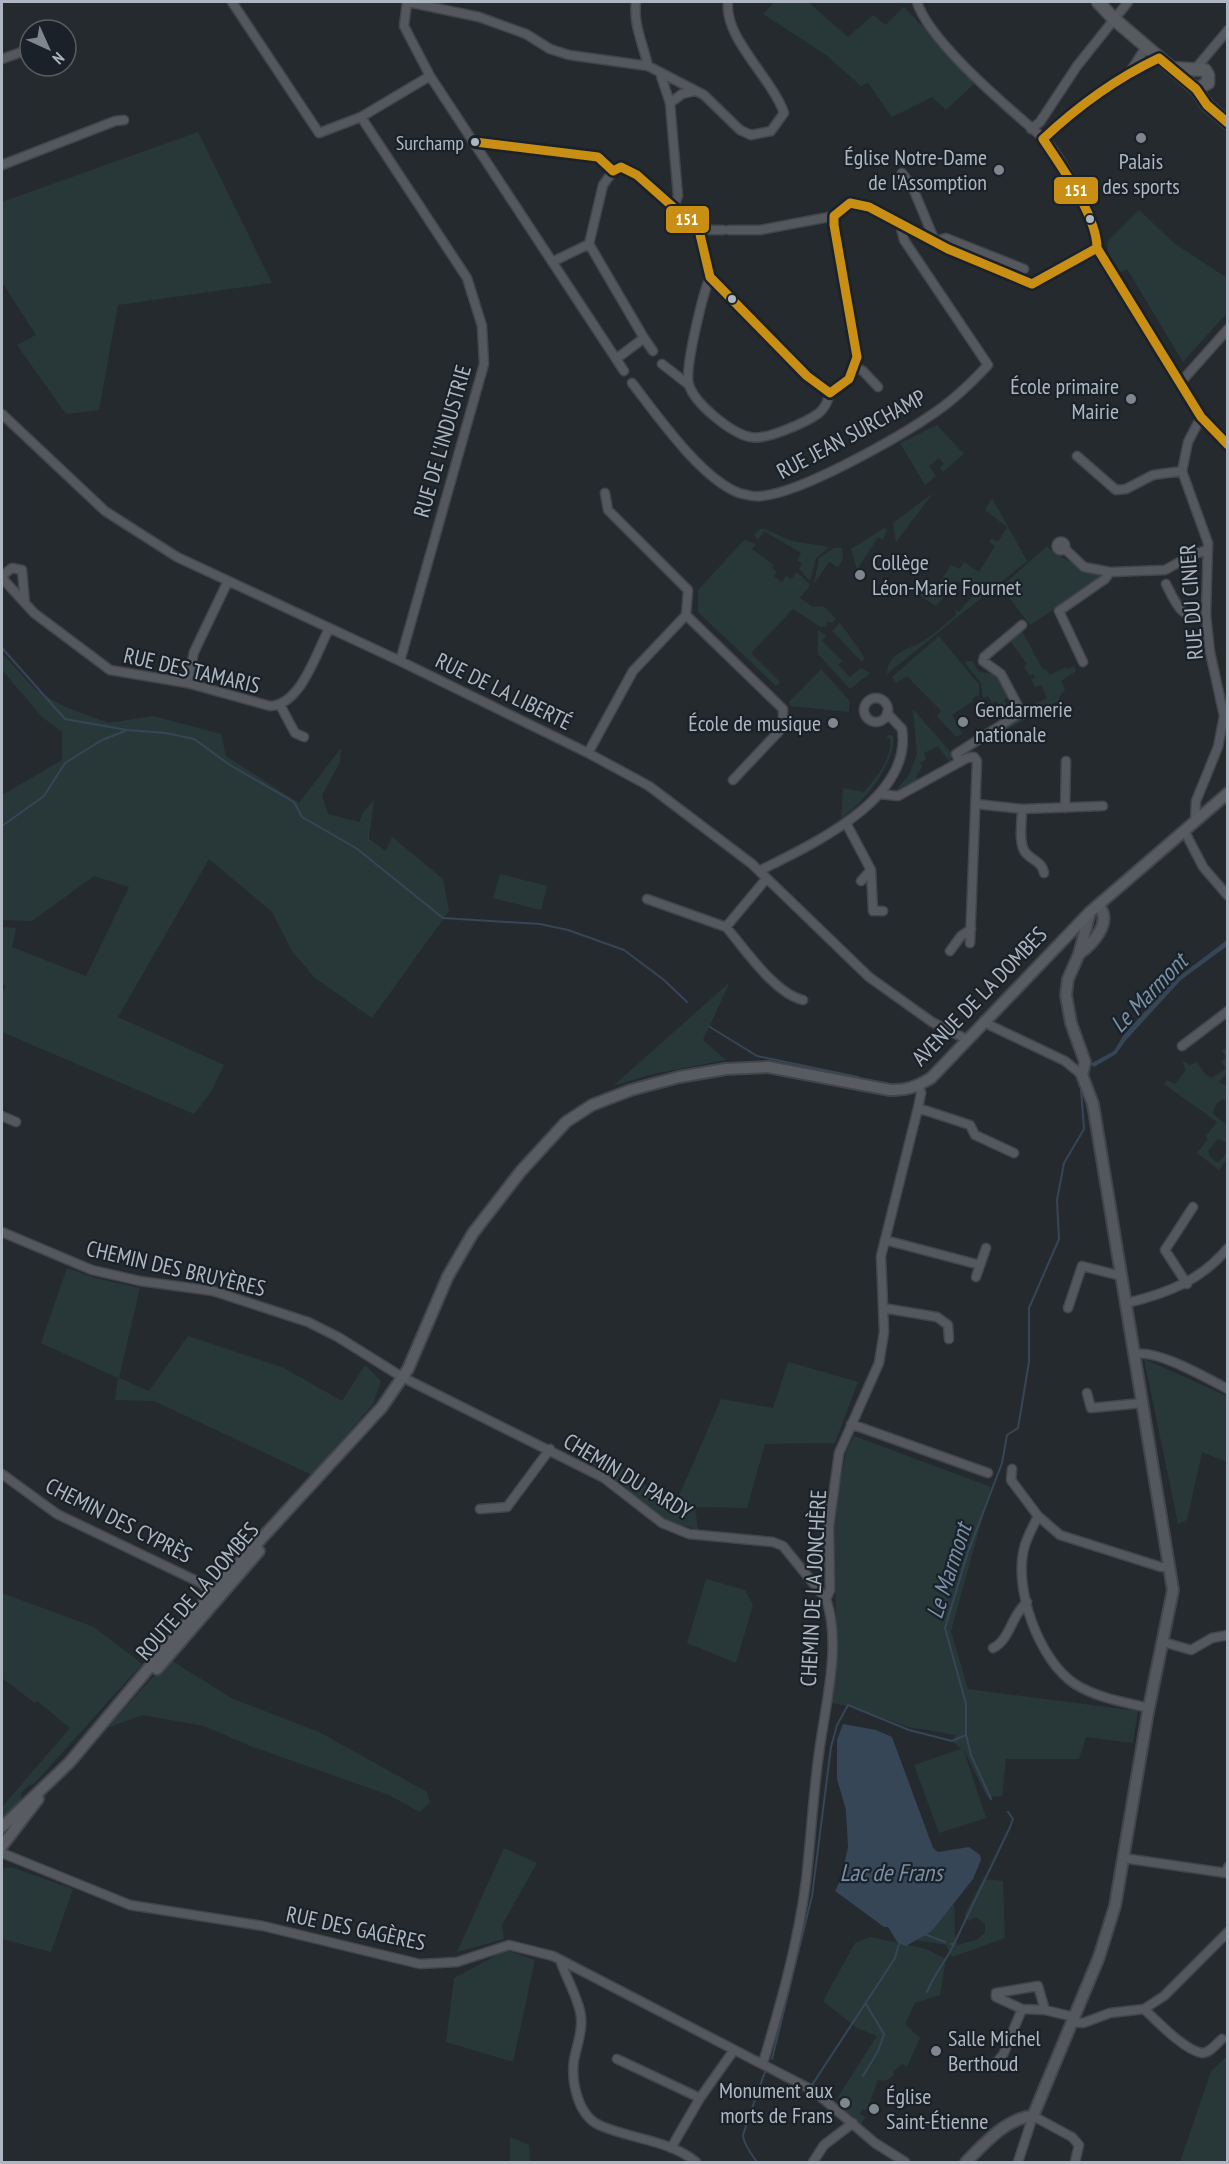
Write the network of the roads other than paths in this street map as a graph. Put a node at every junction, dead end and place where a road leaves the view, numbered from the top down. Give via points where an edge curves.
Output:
1 (232, 2) edge
2 (408, 2) edge
3 (636, 2) edge
4 (728, 2) edge
5 (917, 2) edge
6 (1090, 2) edge
7 (1098, 2) edge
8 (1128, 2) edge
9 (1114, 19) junction
10 (1227, 30) edge
11 (1146, 47) junction
12 (18, 53) edge
13 (1159, 58) junction
14 (2, 59) edge
15 (648, 66) junction
16 (1130, 72) junction
17 (660, 73) junction
18 (430, 76) junction
19 (1197, 78) junction
20 (695, 91) junction
21 (670, 103) junction
22 (1227, 116) edge
23 (361, 117) junction
24 (124, 120) dead end
25 (1040, 122) junction
26 (1227, 123) edge
27 (1031, 129) junction
28 (1043, 139) junction
29 (475, 142) junction
30 (2, 165) edge
31 (613, 171) junction
32 (902, 173) dead end
33 (674, 206) junction
34 (834, 216) junction
35 (900, 224) junction
36 (699, 230) junction
37 (935, 241) junction
38 (589, 244) junction
39 (1097, 248) junction
40 (552, 262) junction
41 (1024, 269) dead end
42 (710, 277) junction
43 (1227, 329) edge
44 (644, 338) junction
45 (653, 351) dead end
46 (616, 358) junction
47 (662, 364) dead end
48 (855, 367) junction
49 (624, 371) dead end
50 (632, 383) dead end
51 (1180, 383) junction
52 (689, 385) junction
53 (878, 387) dead end
54 (830, 393) junction
55 (2, 414) edge
56 (1201, 417) junction
57 (1227, 446) edge
58 (1077, 456) dead end
59 (1182, 471) junction
60 (604, 493) dead end
61 (1065, 549) dead end
62 (1207, 550) junction
63 (1110, 572) junction
64 (2, 577) edge
65 (228, 581) junction
66 (1166, 584) dead end
67 (24, 603) junction
68 (686, 615) junction
69 (1206, 619) junction
70 (1022, 625) dead end
71 (329, 629) junction
72 (400, 661) junction
73 (1083, 662) dead end
74 (186, 683) junction
75 (280, 705) junction
76 (887, 713) dead end
77 (304, 737) dead end
78 (588, 753) junction
79 (1066, 761) dead end
80 (960, 762) junction
81 (733, 780) dead end
82 (1227, 793) edge
83 (879, 794) junction
84 (976, 804) junction
85 (1103, 806) dead end
86 (1065, 808) junction
87 (1022, 809) junction
88 (1195, 821) junction
89 (846, 824) junction
90 (1184, 830) junction
91 (871, 870) junction
92 (759, 871) junction
93 (1044, 873) dead end
94 (766, 879) junction
95 (861, 881) dead end
96 (1227, 896) edge
97 (646, 899) dead end
98 (1094, 908) junction
99 (883, 911) dead end
100 (726, 927) junction
101 (971, 929) junction
102 (970, 943) dead end
103 (950, 951) dead end
104 (803, 1000) dead end
105 (1227, 1011) edge
106 (983, 1022) junction
107 (966, 1040) junction
108 (1182, 1046) dead end
109 (782, 1069) joint
110 (1082, 1075) junction
111 (919, 1086) junction
112 (918, 1108) junction
113 (2, 1116) edge
114 (16, 1122) dead end
115 (1014, 1153) dead end
116 (1193, 1207) dead end
117 (2, 1232) edge
118 (885, 1240) junction
119 (986, 1248) dead end
120 (1227, 1248) edge
121 (980, 1265) junction
122 (1121, 1276) junction
123 (976, 1277) dead end
124 (1187, 1284) junction
125 (1127, 1303) junction
126 (883, 1308) junction
127 (1068, 1308) dead end
128 (949, 1340) dead end
129 (1136, 1354) junction
130 (402, 1377) junction
131 (1227, 1389) edge
132 (1087, 1393) dead end
133 (1142, 1403) junction
134 (851, 1424) junction
135 (550, 1449) junction
136 (1012, 1469) dead end
137 (988, 1473) dead end
138 (2, 1474) edge
139 (480, 1509) dead end
140 (1038, 1516) junction
141 (1170, 1568) junction
142 (215, 1596) junction
143 (826, 1599) junction
144 (1027, 1602) junction
145 (1227, 1635) edge
146 (1163, 1642) junction
147 (993, 1648) dead end
148 (1149, 1708) junction
149 (69, 1763) junction
150 (2, 1827) edge
151 (2, 1846) edge
152 (2, 1853) edge
153 (1123, 1858) junction
154 (1227, 1867) edge
155 (1227, 1932) edge
156 (560, 1960) junction
157 (1022, 2009) junction
158 (1144, 2009) junction
159 (1045, 2010) junction
160 (1073, 2019) junction
161 (1222, 2039) dead end
162 (734, 2050) junction
163 (617, 2059) dead end
164 (762, 2063) junction
165 (994, 2065) dead end
166 (700, 2098) junction
167 (1033, 2116) junction
168 (854, 2123) junction
169 (670, 2148) junction
170 (696, 2163) edge
171 (813, 2163) edge
172 (905, 2163) edge
173 (966, 2163) edge
174 (1018, 2163) edge
175 (1075, 2163) edge

1 - 23 street via 318,133
2 - 15 street via 479,16 569,55
2 - 18 street via 404,26
3 - 15 street via 639,35
4 - 20 street via 733,31 778,96 784,113 771,132 752,135 740,130
5 - 27 street via 932,30
6 - 9 main road
7 - 9 main road
8 - 9 street
9 - 11 main road
9 - 25 street
10 - 19 street
11 - 13 main road
11 - 16 street
12 - 14 street
13 - 16 street
13 - 19 main road via 1170,68
15 - 17 street
16 - 28 street
17 - 20 street
17 - 21 street
18 - 23 street
18 - 29 street
19 - 22 main road
19 - 26 main road via 1207,105
20 - 21 street
21 - 33 street via 678,196
23 - 72 street, RUE DE L'INDUSTRIE via 467,278 482,326 481,382 453,467
24 - 30 street
25 - 27 street
25 - 28 street
27 - 28 street
28 - 39 street via 1073,184 1097,238
29 - 31 street via 598,157
29 - 40 street
31 - 33 street via 621,167 637,175
31 - 38 street via 603,185
32 - 37 street via 912,186
33 - 36 street
34 - 35 street via 850,203 858,203
34 - 36 street via 760,230
34 - 48 street via 857,357
35 - 37 street
35 - 50 street, RUE JEAN SURCHAMP via 904,240 988,365 968,386 910,428 805,483 753,496 715,479
36 - 42 street
37 - 39 street via 1032,284
37 - 41 street via 945,238
38 - 40 street
38 - 44 street
39 - 51 street
40 - 46 street
42 - 52 street via 703,292 688,371
42 - 54 street via 807,376
43 - 51 street
44 - 45 street
44 - 46 street
46 - 49 street
47 - 52 street
48 - 53 street
48 - 54 street via 849,379
51 - 56 street
52 - 54 street via 720,423 752,438 789,429 820,412
55 - 65 street, RUE DE LA LIBERTÉ via 105,511 177,557
56 - 57 street
56 - 59 street via 1188,442
58 - 59 street via 1116,490 1153,475
59 - 62 street, RUE DU CINIER via 1208,543
60 - 68 street via 608,510 688,590
61 - 63 street via 1084,567
62 - 63 street via 1165,570
62 - 69 street, RUE DU CINIER
63 - 73 street via 1059,610
64 - 67 street, RUE DES TAMARIS
64 - 67 street via 12,568 22,570
65 - 71 street, RUE DE LA LIBERTÉ
65 - 74 street via 194,652
66 - 69 street via 1179,610 1186,616
67 - 74 street, RUE DES TAMARIS via 105,668
68 - 78 street via 633,671
68 - 81 street via 783,709 783,727
69 - 88 street, RUE DU CINIER via 1224,716 1218,747 1194,809
70 - 80 street via 983,661 1001,674 1019,708 1017,715 956,754
71 - 72 street, RUE DE LA LIBERTÉ
71 - 75 street, RUE DES TAMARIS via 297,692
72 - 78 street, RUE DE LA LIBERTÉ
74 - 75 street, RUE DES TAMARIS via 270,706
75 - 77 street via 295,733
76 - 83 street via 902,729 902,745 893,773
78 - 92 street, RUE DE LA LIBERTÉ via 649,786
79 - 86 street
80 - 83 street via 898,796
80 - 84 street via 974,757 977,761
82 - 88 main road, AVENUE DE LA DOMBES
83 - 89 street
84 - 87 street
84 - 101 street
85 - 86 street
86 - 87 street
87 - 93 street via 1025,852 1043,866
88 - 90 main road, AVENUE DE LA DOMBES
89 - 91 street
89 - 92 street
90 - 96 street via 1203,867
90 - 98 main road, AVENUE DE LA DOMBES
91 - 95 street
91 - 99 street via 873,911
92 - 94 street, RUE DE LA LIBERTÉ
94 - 100 street
94 - 107 street, RUE DE LA LIBERTÉ via 869,977 923,1016
97 - 100 street
98 - 106 main road, AVENUE DE LA DOMBES
98 - 110 street via 1066,995 1085,1062
100 - 104 street via 772,980 791,997
101 - 102 street
101 - 103 street
105 - 108 street
106 - 107 main road, AVENUE DE LA DOMBES
106 - 110 street via 1065,1061
107 - 111 main road, AVENUE DE LA DOMBES
109 - 111 main road, AVENUE DE LA DOMBES via 890,1090
109 - 130 main road, ROUTE DE LA DOMBES via 726,1069 656,1082 608,1098 566,1122 545,1142 473,1233 448,1276
110 - 122 street via 1093,1104
111 - 112 street, CHEMIN DE LA JONCHÈRE
112 - 115 street via 970,1125 975,1135
112 - 118 street, CHEMIN DE LA JONCHÈRE
113 - 114 street
116 - 124 street via 1165,1250
117 - 130 street, CHEMIN DES BRUYÈRES via 92,1270 213,1291 280,1311 332,1333
118 - 121 street
118 - 126 street, CHEMIN DE LA JONCHÈRE via 881,1256
119 - 121 street
120 - 124 street
121 - 123 street
122 - 125 street
122 - 127 street via 1082,1266
124 - 125 street
125 - 129 street
126 - 128 street via 937,1317 948,1325
126 - 134 street, CHEMIN DE LA JONCHÈRE via 879,1363
129 - 131 street via 1193,1371
129 - 133 street
130 - 135 street, CHEMIN DU PARDY
130 - 142 main road, ROUTE DE LA DOMBES via 382,1407
132 - 133 street via 1091,1408
133 - 141 street
134 - 137 street
134 - 143 street, CHEMIN DE LA JONCHÈRE via 839,1453 829,1526 830,1590
135 - 139 street via 507,1507
135 - 143 street, CHEMIN DU PARDY via 604,1478 662,1523 681,1531 783,1546
136 - 140 street via 1007,1479
138 - 142 street, CHEMIN DES CYPRÈS via 57,1514 201,1583
140 - 141 street via 1060,1535
140 - 144 street via 1025,1546 1022,1566
141 - 146 street via 1173,1590
142 - 149 main road, ROUTE DE LA DOMBES via 153,1674 120,1704
143 - 164 street, CHEMIN DE LA JONCHÈRE via 831,1615 831,1659 806,1880 787,1978
144 - 147 street via 1018,1609 1000,1645
144 - 148 street via 1032,1624 1058,1671 1098,1695
145 - 146 street via 1191,1650
146 - 148 street
148 - 153 street
149 - 150 main road, ROUTE DE LA DOMBES
149 - 151 main road
152 - 156 street, RUE DES GAGÈRES via 130,1905 263,1926 420,1964 457,1962 509,1945
153 - 154 street via 1226,1873
153 - 160 street via 1109,1929
155 - 158 street via 1164,1996
156 - 162 street, RUE DES GAGÈRES
156 - 169 street via 580,2010 582,2029 574,2063 583,2110 591,2121 606,2128
157 - 159 street
157 - 159 street via 996,1997 996,1993 1038,1986
157 - 165 street via 1003,2055
158 - 160 street via 1110,2013 1083,2023
158 - 161 street via 1179,2039 1203,2053
159 - 160 street
160 - 167 street
162 - 164 street, RUE DES GAGÈRES
162 - 166 street
163 - 166 street
164 - 168 street, RUE DES GAGÈRES via 814,2091
166 - 169 street
167 - 173 street via 1020,2117 999,2131
167 - 174 street
167 - 175 street via 1072,2137 1079,2145
168 - 171 street via 824,2145
168 - 172 street, RUE DES GAGÈRES
169 - 170 street

